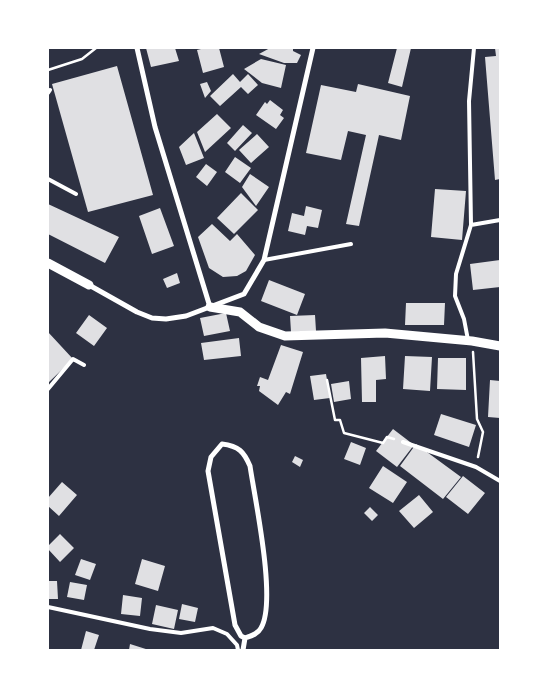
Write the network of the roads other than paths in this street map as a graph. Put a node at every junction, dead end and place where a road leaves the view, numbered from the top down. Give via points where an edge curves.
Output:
1 (137, 48) edge
2 (312, 48) edge
3 (474, 48) edge
4 (48, 179) edge
5 (76, 194) dead end
6 (500, 220) edge
7 (471, 225) junction
8 (352, 244) dead end
9 (264, 260) junction
10 (48, 263) edge
11 (89, 285) joint
12 (210, 307) junction
13 (470, 341) junction
14 (500, 346) edge
15 (84, 365) dead end
16 (48, 389) edge
17 (403, 442) road end
18 (500, 480) edge
19 (48, 607) edge
20 (245, 638) junction
21 (238, 650) edge
22 (243, 650) edge

1 - 12 street via 155,126
2 - 9 street
3 - 7 lane via 469,101
4 - 5 lane
6 - 7 lane
7 - 13 lane via 456,274 455,296
8 - 9 lane
9 - 12 street via 244,294
10 - 11 street
11 - 12 street via 152,318 186,316
12 - 13 street via 240,312 259,328 285,336 385,333
13 - 14 street
15 - 16 lane via 73,359
17 - 18 lane via 476,467
19 - 21 lane via 181,633 205,628 221,630 232,638
20 - 20 street via 253,636 261,628 268,596 250,466 241,449 222,444 210,457 208,471 232,614 238,632
20 - 22 street

